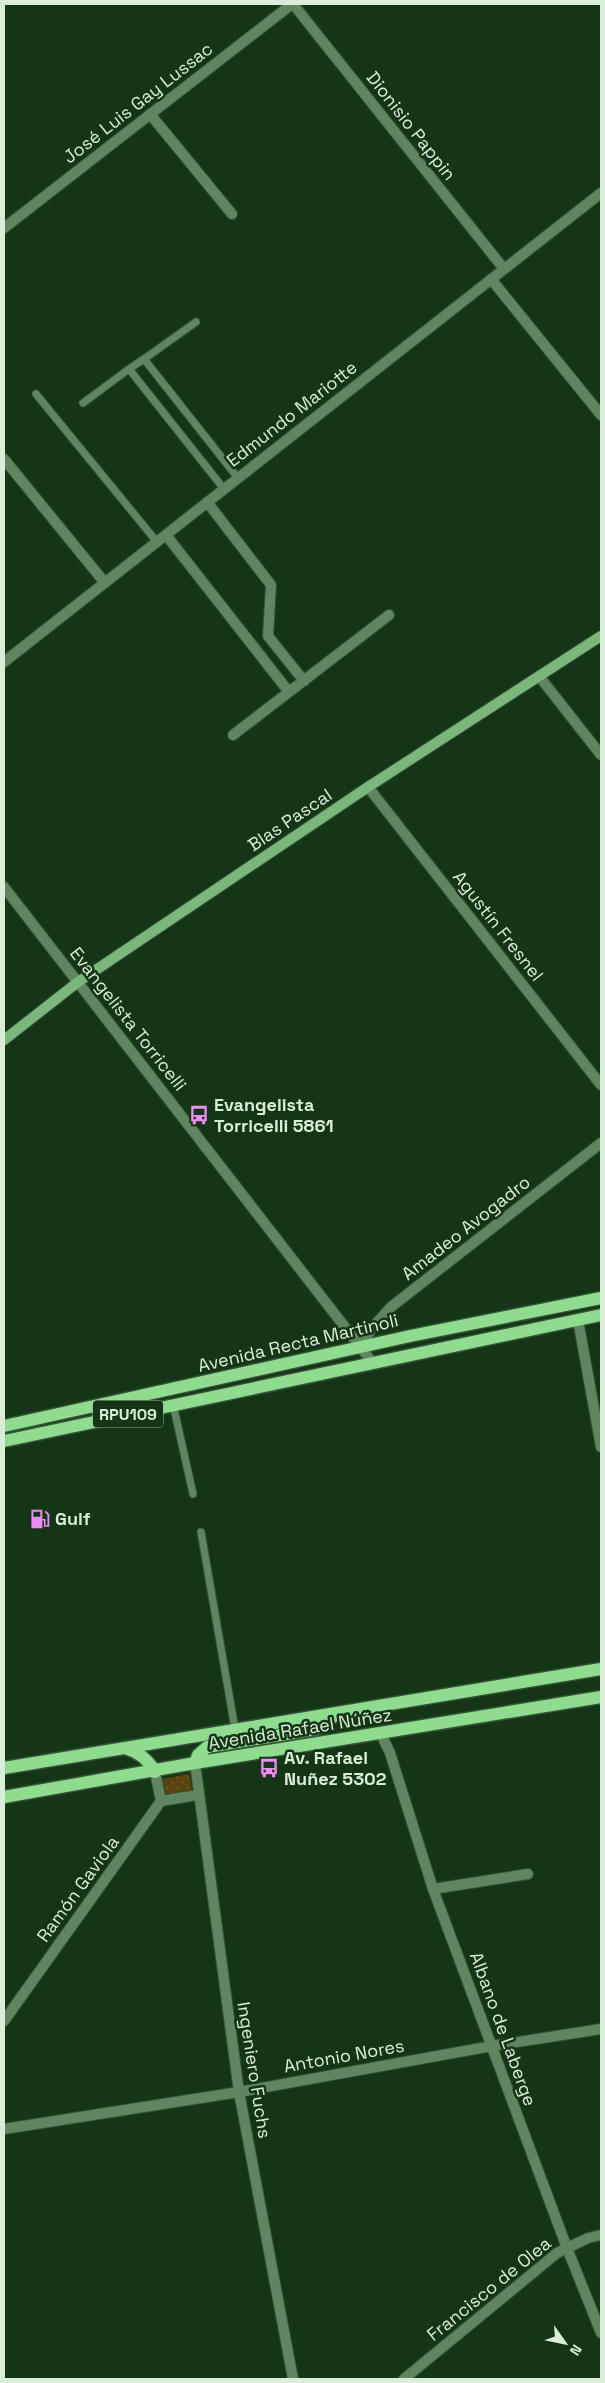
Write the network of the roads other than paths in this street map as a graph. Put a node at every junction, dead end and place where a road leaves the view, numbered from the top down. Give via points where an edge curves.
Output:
1 (293, 4) edge
2 (150, 114) junction
3 (601, 192) edge
4 (232, 214) dead end
5 (4, 228) edge
6 (504, 269) junction
7 (491, 279) junction
8 (196, 322) dead end
9 (144, 359) junction
10 (130, 369) junction
11 (36, 394) dead end
12 (82, 403) dead end
13 (601, 416) edge
14 (4, 459) edge
15 (238, 478) junction
16 (224, 489) junction
17 (207, 502) junction
18 (166, 534) junction
19 (157, 542) junction
20 (105, 583) junction
21 (389, 615) dead end
22 (268, 636) junction
23 (601, 636) edge
24 (254, 647) junction
25 (4, 662) edge
26 (539, 676) junction
27 (304, 680) junction
28 (289, 692) junction
29 (233, 735) dead end
30 (601, 755) edge
31 (368, 787) junction
32 (4, 887) edge
33 (78, 982) junction
34 (4, 1040) edge
35 (601, 1086) edge
36 (601, 1143) edge
37 (601, 1298) edge
38 (601, 1315) edge
39 (578, 1320) junction
40 (361, 1347) junction
41 (372, 1362) junction
42 (252, 1388) junction
43 (173, 1404) junction
44 (4, 1426) edge
45 (4, 1441) edge
46 (601, 1447) edge
47 (192, 1494) dead end
48 (201, 1532) dead end
49 (601, 1669) edge
50 (601, 1697) edge
51 (340, 1712) junction
52 (235, 1729) junction
53 (381, 1734) junction
54 (124, 1748) junction
55 (195, 1763) junction
56 (4, 1768) edge
57 (155, 1772) junction
58 (197, 1795) junction
59 (4, 1797) edge
60 (161, 1801) junction
61 (528, 1874) dead end
62 (433, 1889) junction
63 (4, 2021) edge
64 (601, 2029) edge
65 (492, 2046) junction
66 (239, 2092) junction
67 (4, 2129) edge
68 (601, 2235) edge
69 (567, 2248) junction
70 (601, 2333) edge
71 (293, 2379) edge
72 (404, 2379) edge

1 - 2 street, José Luis Gay Lussac
1 - 6 street, Dionisio Pappin
2 - 4 street
2 - 5 street, José Luis Gay Lussac
3 - 6 street, Edmundo Mariotte
6 - 7 street, Edmundo Mariotte
7 - 13 street
7 - 15 street, Edmundo Mariotte
8 - 9 lane
9 - 10 lane
9 - 15 lane
10 - 12 lane
10 - 16 lane
11 - 19 lane
14 - 20 street
15 - 16 street, Edmundo Mariotte
16 - 17 street, Edmundo Mariotte
17 - 18 street, Edmundo Mariotte
17 - 22 street via 271,585
18 - 19 street, Edmundo Mariotte
18 - 24 street
19 - 20 street, Edmundo Mariotte
20 - 25 street, Edmundo Mariotte
21 - 27 street
22 - 24 street
22 - 27 street
23 - 26 main road, Blas Pascal
24 - 28 street
26 - 30 street
26 - 31 main road, Blas Pascal
27 - 28 street
28 - 29 street
31 - 33 main road, Blas Pascal
31 - 35 street, Agustín Fresnel
32 - 33 street, Evangelista Torricelli
33 - 34 main road, Blas Pascal
33 - 40 street, Evangelista Torricelli
36 - 40 street, Amadeo Avogadro via 391,1307 372,1328
37 - 40 main road, Avenida Recta Martinoli / RPU109
38 - 39 main road, Avenida Recta Martinoli / RPU109
39 - 41 main road, Avenida Recta Martinoli / RPU109
39 - 46 street
40 - 41 street, Evangelista Torricelli
40 - 42 main road via 360,1354 354,1359 270,1377
40 - 44 main road, Avenida Recta Martinoli / RPU109
41 - 42 main road, Avenida Recta Martinoli / RPU109
42 - 43 main road, Avenida Recta Martinoli / RPU109
43 - 45 main road, Avenida Recta Martinoli / RPU109
43 - 47 lane
48 - 52 lane
49 - 51 main road, Avenida Rafael Núñez
50 - 53 main road, Avenida Rafael Núñez
51 - 52 main road, Avenida Rafael Núñez
51 - 55 main road via 317,1729 212,1746 198,1754
52 - 54 main road, Avenida Rafael Núñez
53 - 55 main road, Avenida Rafael Núñez
53 - 62 street, Albano de Laberge
54 - 56 main road, Avenida Rafael Núñez
54 - 57 main road via 140,1754
55 - 57 main road, Avenida Rafael Núñez
55 - 58 street, Ingeniero Fuchs
57 - 59 main road, Avenida Rafael Núñez
57 - 60 street
58 - 60 street
58 - 66 street, Ingeniero Fuchs
60 - 63 street, Ramón Gaviola
61 - 62 street
62 - 65 street, Albano de Laberge
64 - 65 street, Antonio Nores
65 - 66 street, Antonio Nores
65 - 69 street, Albano de Laberge
66 - 67 street, Antonio Nores
66 - 71 street, Ingeniero Fuchs
68 - 69 street, Francisco de Olea
69 - 70 street, Albano de Laberge
69 - 72 street, Francisco de Olea

